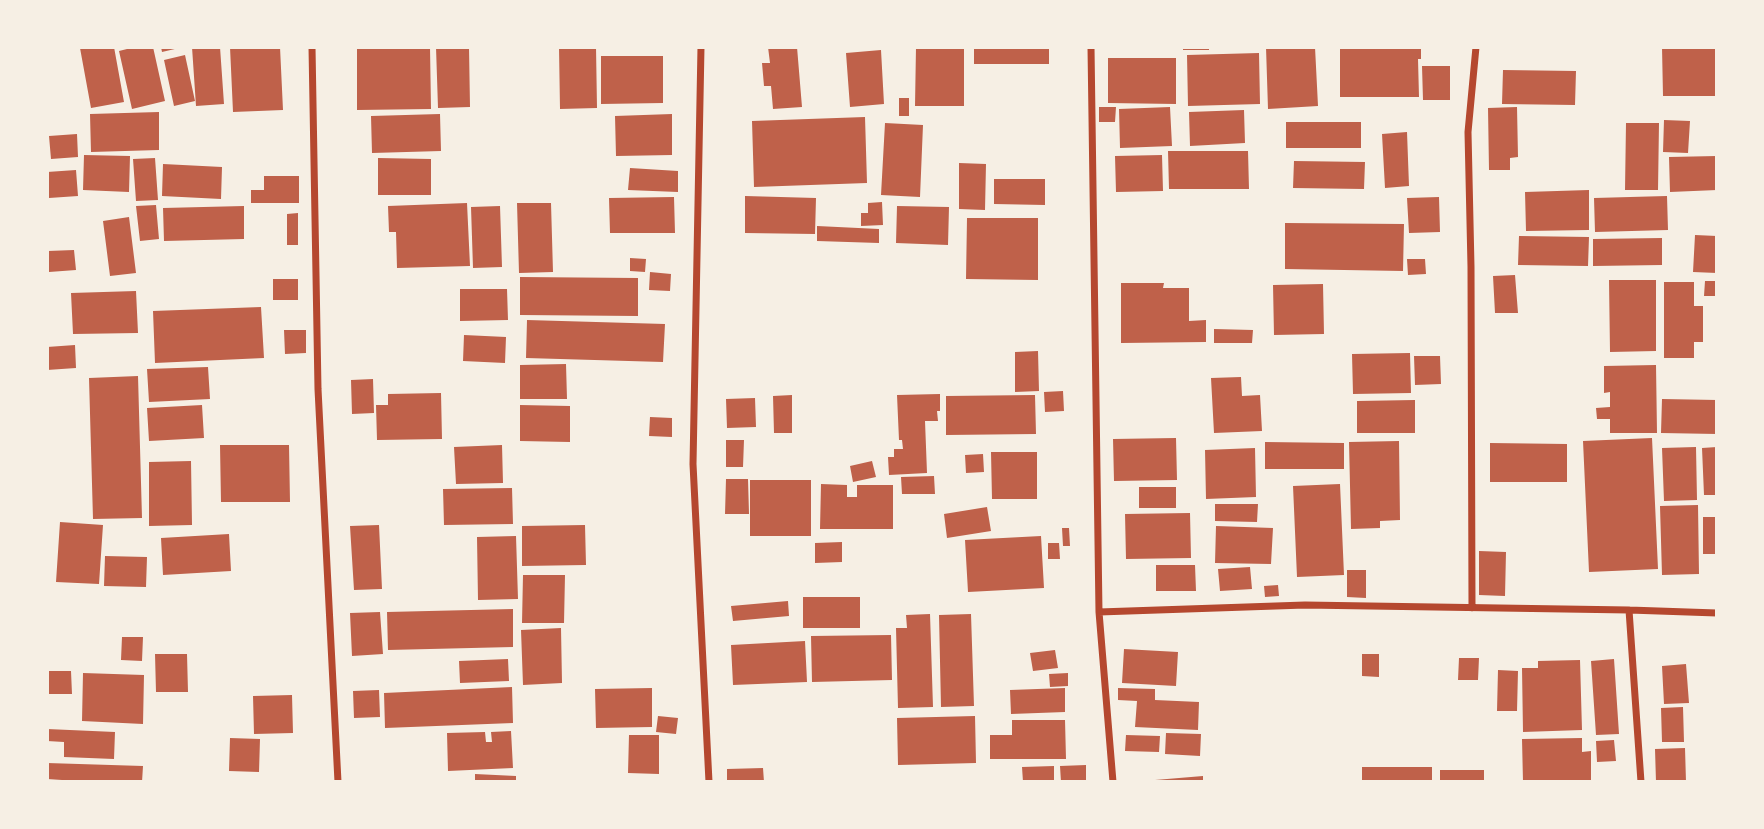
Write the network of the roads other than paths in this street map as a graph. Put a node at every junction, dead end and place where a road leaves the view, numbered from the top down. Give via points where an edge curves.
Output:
1 (312, 47) edge
2 (701, 47) edge
3 (1090, 47) edge
4 (1476, 47) edge
5 (1472, 608) junction
6 (1629, 610) junction
7 (1099, 611) junction
8 (1717, 613) edge
9 (338, 782) edge
10 (709, 782) edge
11 (1113, 782) edge
12 (1641, 782) edge

1 - 9 street via 318,389
2 - 10 street via 693,464
3 - 7 street
4 - 5 street via 1468,132
5 - 6 street
5 - 7 street via 1305,605
6 - 8 street
6 - 12 street
7 - 11 street

